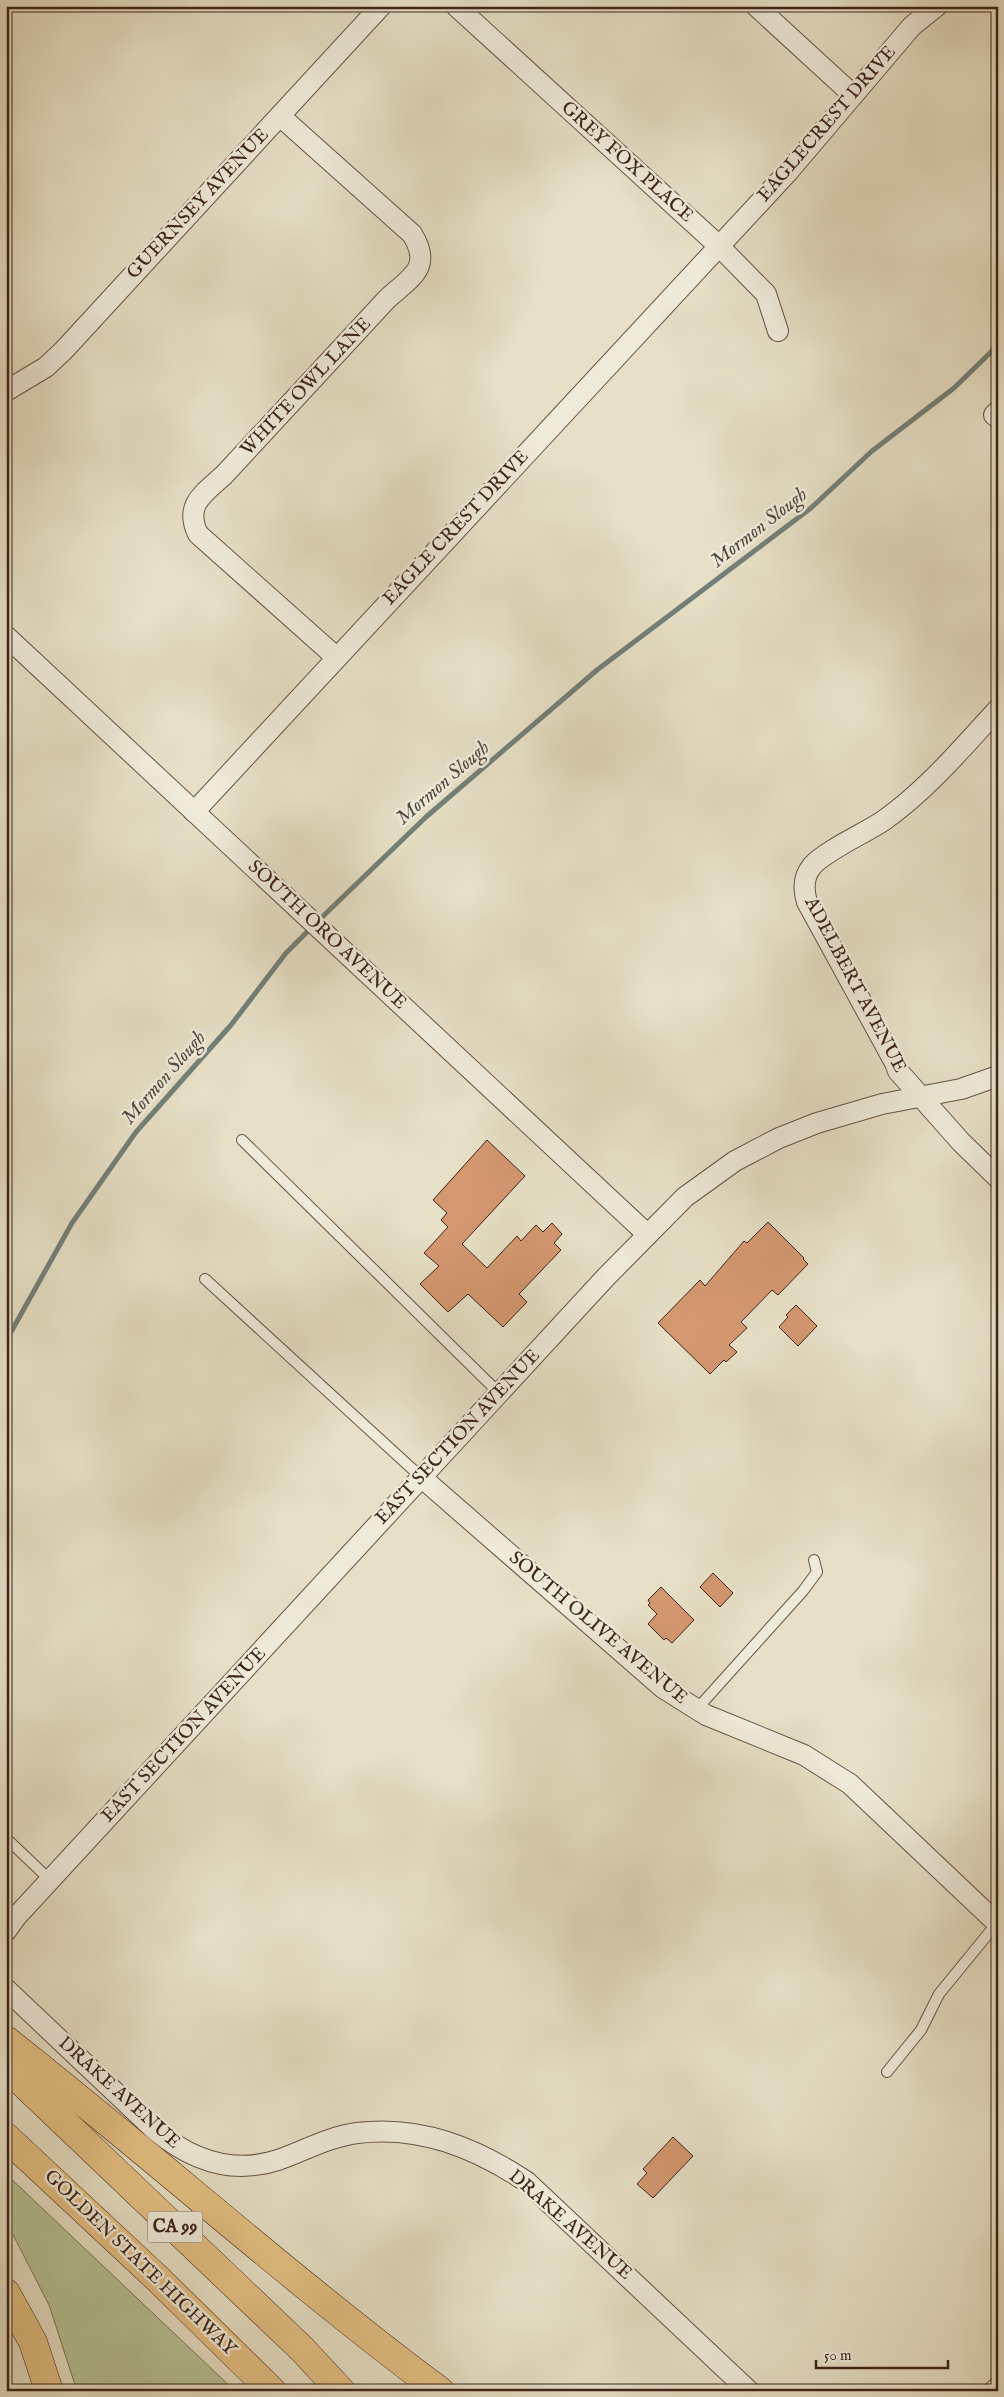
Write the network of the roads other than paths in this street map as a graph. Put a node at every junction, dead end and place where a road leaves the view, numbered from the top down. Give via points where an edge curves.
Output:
1 (381, 6) edge
2 (456, 6) edge
3 (756, 6) edge
4 (937, 6) edge
5 (853, 95) junction
6 (280, 116) junction
7 (719, 246) junction
8 (778, 331) dead end
9 (6, 391) edge
10 (6, 636) edge
11 (336, 657) junction
12 (998, 709) edge
13 (194, 812) junction
14 (998, 1076) edge
15 (921, 1097) junction
16 (242, 1140) dead end
17 (998, 1178) edge
18 (647, 1234) junction
19 (205, 1279) dead end
20 (499, 1393) junction
21 (421, 1477) junction
22 (814, 1560) dead end
23 (696, 1710) junction
24 (6, 1838) edge
25 (50, 1880) junction
26 (997, 1924) edge
27 (6, 1931) edge
28 (6, 1989) edge
29 (6, 2040) edge
30 (6, 2068) edge
31 (887, 2072) dead end
32 (6, 2137) edge
33 (6, 2292) edge
34 (998, 2387) edge
35 (49, 2391) edge
36 (272, 2391) edge
37 (341, 2391) edge
38 (440, 2391) edge
39 (749, 2391) edge
40 (994, 2391) edge

1 - 6 street, GUERNSEY AVENUE
2 - 7 street, GREY FOX PLACE
3 - 5 street
4 - 5 street, EAGLECREST DRIVE via 912,26
5 - 7 street, EAGLECREST DRIVE
6 - 9 street, GUERNSEY AVENUE via 64,350 46,367
6 - 11 street, WHITE OWL LANE via 412,234 420,248 421,261 415,274 387,299 201,496 192,509 193,523 198,534
7 - 8 street, GREY FOX PLACE via 766,294
7 - 11 street, EAGLE CREST DRIVE
10 - 13 street, SOUTH ORO AVENUE
11 - 13 street, EAGLE CREST DRIVE
12 - 15 street, ADELBERT AVENUE via 927,783 884,820 817,862 806,875 804,884 807,902 898,1071
13 - 18 street, SOUTH ORO AVENUE
14 - 15 street, EAST SECTION AVENUE via 961,1089
15 - 17 street, ADELBERT AVENUE
15 - 18 street, EAST SECTION AVENUE via 826,1120 779,1138 735,1161 685,1198
16 - 20 lane
18 - 20 street, EAST SECTION AVENUE
19 - 21 lane
20 - 21 street, EAST SECTION AVENUE
21 - 23 street, SOUTH OLIVE AVENUE via 664,1688
21 - 25 street, EAST SECTION AVENUE
22 - 23 lane via 817,1572 803,1591
23 - 26 street, SOUTH OLIVE AVENUE via 804,1755 850,1784
24 - 25 lane
25 - 27 street, EAST SECTION AVENUE
26 - 31 lane via 939,1994 921,2030
28 - 39 street, DRAKE AVENUE via 155,2130 193,2156 227,2165 258,2165 322,2142 377,2132 428,2136 495,2161 528,2182
29 - 38 highway via 261,2250
30 - 37 highway, CA 99 via 295,2342
32 - 36 highway, GOLDEN STATE HIGHWAY / CA 99
33 - 35 highway via 34,2342
34 - 40 street

